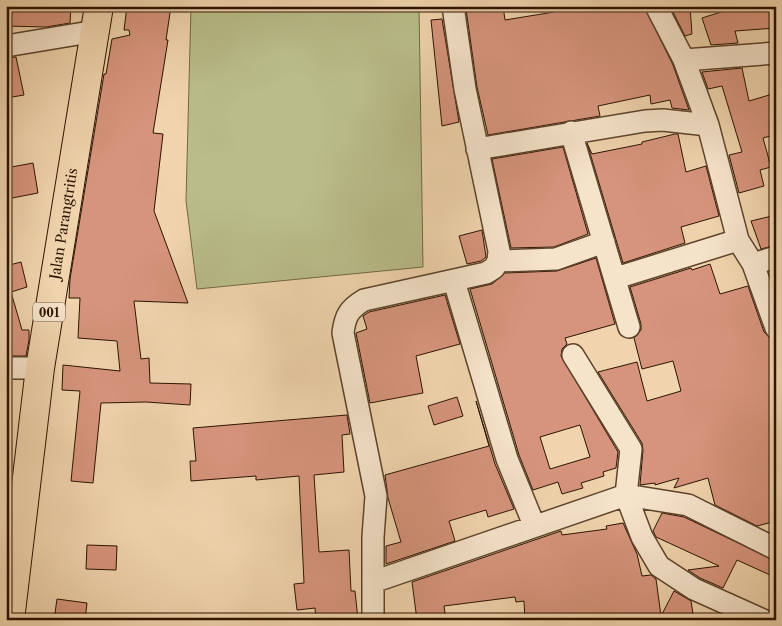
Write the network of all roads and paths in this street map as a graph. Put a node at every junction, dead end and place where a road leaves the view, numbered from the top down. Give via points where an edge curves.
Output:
1 (453, 6) edge
2 (656, 6) edge
3 (97, 19) edge
4 (6, 46) edge
5 (776, 53) edge
6 (684, 60) junction
7 (708, 125) junction
8 (571, 132) junction
9 (477, 149) junction
10 (738, 240) junction
11 (604, 242) junction
12 (776, 257) edge
13 (498, 261) junction
14 (753, 264) junction
15 (616, 278) junction
16 (454, 281) junction
17 (629, 327) dead end
18 (776, 328) edge
19 (573, 355) dead end
20 (6, 368) edge
21 (40, 368) junction
22 (626, 496) junction
23 (534, 525) junction
24 (776, 549) edge
25 (373, 582) junction
26 (10, 620) edge
27 (373, 620) edge
28 (762, 620) edge

1 - 9 street via 459,57
2 - 6 street
3 - 4 street
3 - 21 main road, Jalan Parangtritis / 001
5 - 6 street
6 - 7 street
7 - 8 street via 663,120
7 - 10 street
8 - 9 street
8 - 11 street
9 - 13 street via 499,251
10 - 14 street
10 - 15 street
11 - 13 street via 556,259
11 - 15 street
12 - 14 street
13 - 16 street via 486,273
14 - 18 street
15 - 17 street
16 - 23 street via 507,459
16 - 25 street via 364,300 354,306 344,322 343,333 376,496
19 - 22 street via 631,449
20 - 21 street
21 - 26 main road, Jalan Parangtritis / 001
22 - 23 street
22 - 24 street via 688,505
22 - 28 street via 642,536 659,566 694,589
23 - 25 street
25 - 27 street

